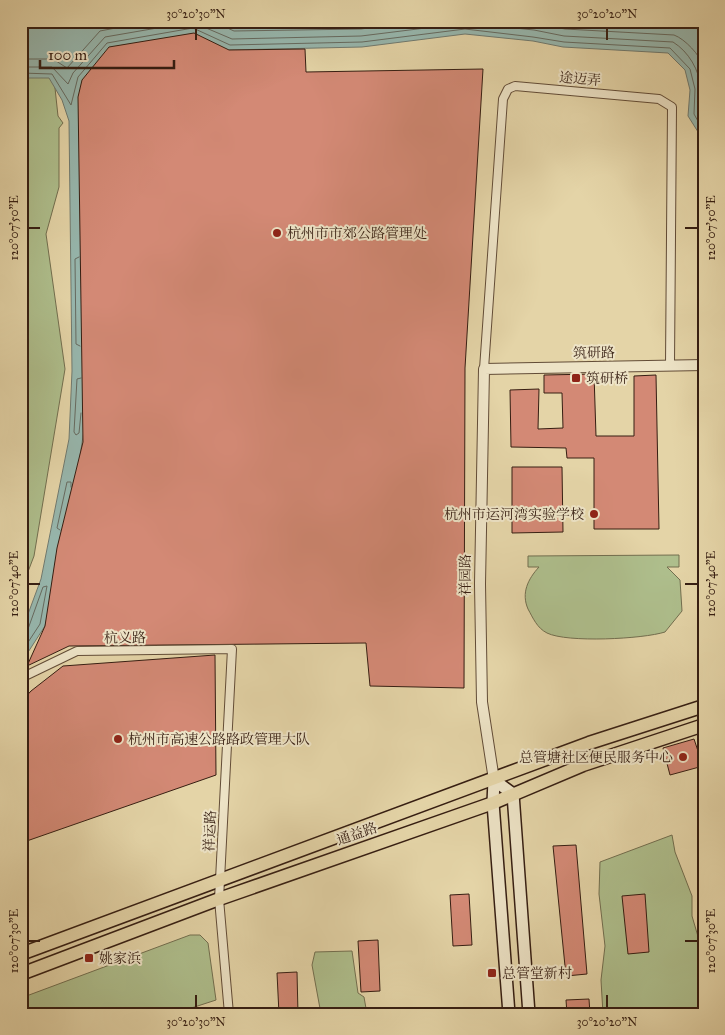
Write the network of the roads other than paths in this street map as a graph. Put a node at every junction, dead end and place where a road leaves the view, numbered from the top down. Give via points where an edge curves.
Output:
1 (670, 365) junction
2 (704, 365) edge
3 (484, 369) junction
4 (232, 649) joint
5 (23, 678) edge
6 (704, 706) edge
7 (704, 725) edge
8 (494, 780) junction
9 (512, 794) junction
10 (492, 802) junction
11 (220, 880) junction
12 (219, 899) junction
13 (21, 954) edge
14 (21, 974) edge
15 (229, 1014) edge
16 (509, 1014) edge
17 (529, 1014) edge

1 - 2 street, 筑研路
1 - 3 street, 筑研路
1 - 3 street, 途迈弄 via 672,107 659,99 515,86 508,89 503,99
3 - 8 street, 祥园路 via 480,584 482,692
4 - 5 street, 杭义路 via 77,651
4 - 11 street, 祥运路
6 - 8 main road, 通益路 via 590,743
7 - 9 main road, 通益路 via 582,765
8 - 9 main road
8 - 10 main road, 祥园路
8 - 11 main road, 通益路
9 - 10 main road, 通益路
9 - 17 main road
10 - 12 main road, 通益路
10 - 16 main road, 祥园路
11 - 12 street, 祥运路
11 - 13 main road, 通益路
12 - 14 main road, 通益路
12 - 15 street, 祥运路

